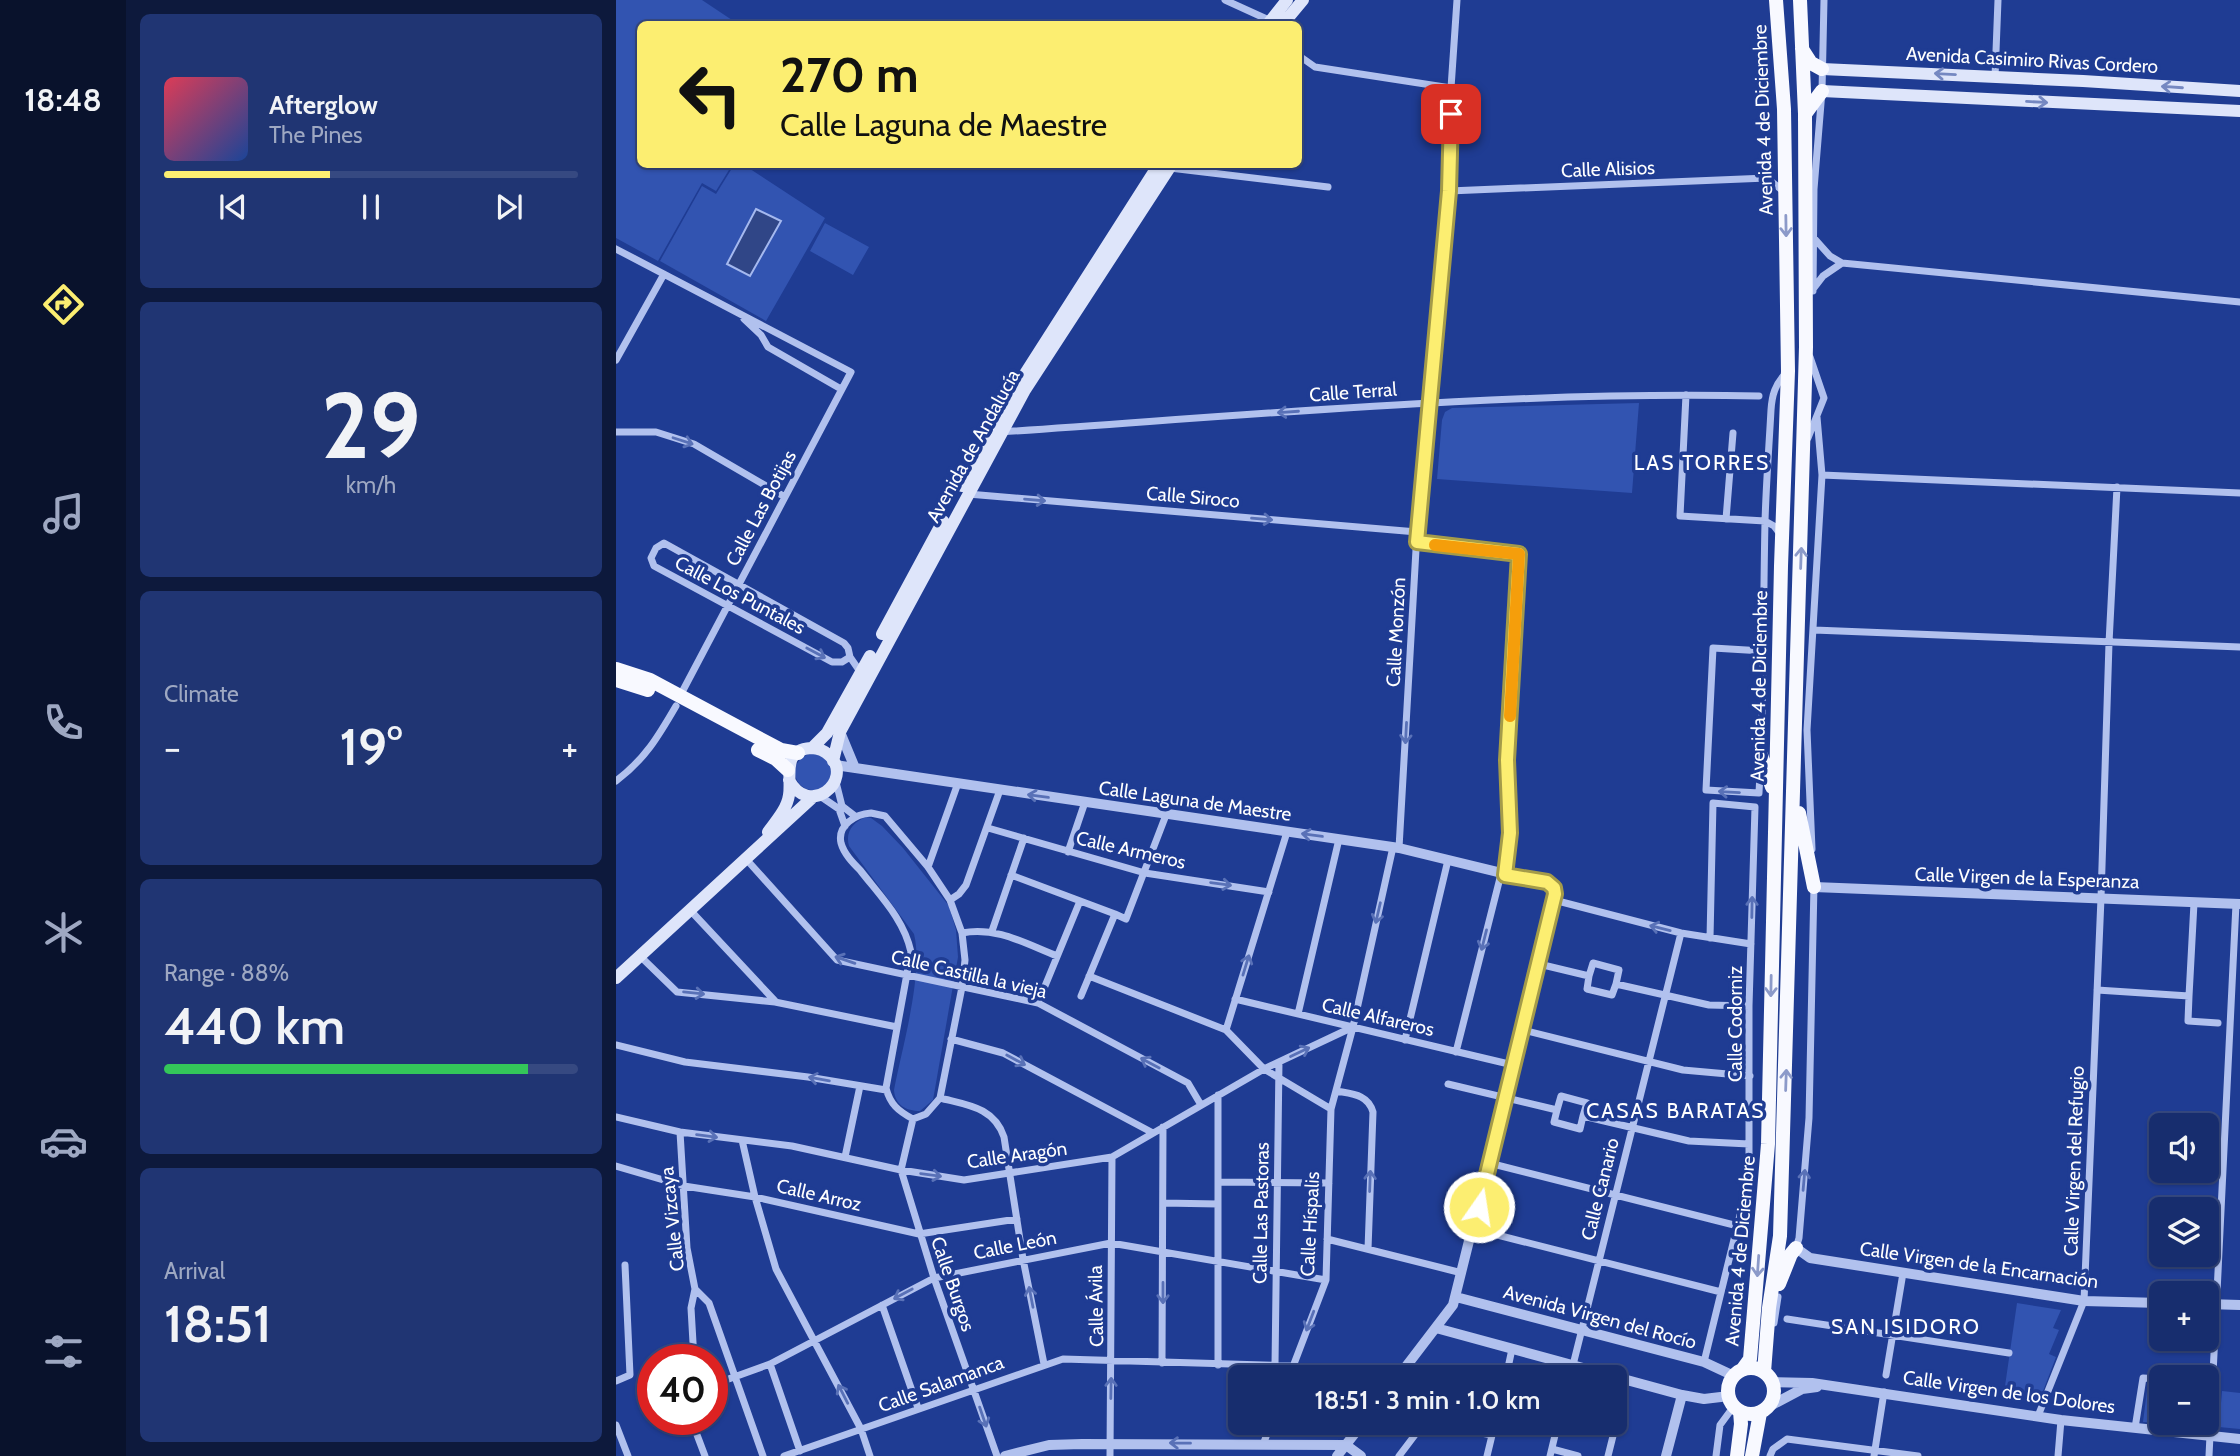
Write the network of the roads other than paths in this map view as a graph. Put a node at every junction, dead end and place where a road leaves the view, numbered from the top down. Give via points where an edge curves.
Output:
1 (1225, 0) edge
2 (1287, 0) edge
3 (1303, 0) edge
4 (1457, 0) edge
5 (1776, 0) edge
6 (1800, 0) edge
7 (1824, 0) edge
8 (1998, 0) edge
9 (1270, 21) edge
10 (1275, 21) edge
11 (1277, 21) edge
12 (1801, 48) junction
13 (1302, 58) edge
14 (1822, 69) junction
15 (1995, 77) junction
16 (1451, 88) junction
17 (1822, 91) junction
18 (2240, 91) edge
19 (1993, 100) junction
20 (2240, 111) edge
21 (1805, 114) junction
22 (1166, 168) edge
23 (1182, 168) edge
24 (1328, 187) dead end
25 (1449, 191) junction
26 (1786, 194) junction
27 (1813, 237) junction
28 (616, 249) edge
29 (1842, 263) junction
30 (664, 274) junction
31 (1813, 290) junction
32 (2240, 302) edge
33 (740, 314) junction
34 (778, 332) junction
35 (768, 347) junction
36 (1806, 347) junction
37 (616, 360) edge
38 (1812, 362) junction
39 (1788, 371) junction
40 (1777, 383) junction
41 (841, 389) junction
42 (1686, 395) junction
43 (1759, 396) junction
44 (1429, 402) junction
45 (1771, 410) junction
46 (1817, 417) junction
47 (616, 432) edge
48 (996, 432) junction
49 (1732, 433) dead end
50 (1805, 449) junction
51 (1822, 475) junction
52 (2117, 487) junction
53 (967, 494) junction
54 (2240, 494) edge
55 (785, 497) junction
56 (1726, 519) junction
57 (1765, 521) junction
58 (1417, 532) junction
59 (1782, 537) junction
60 (1417, 542) junction
61 (739, 584) junction
62 (728, 606) junction
63 (1814, 630) junction
64 (2109, 643) junction
65 (2240, 647) edge
66 (1763, 651) junction
67 (850, 657) junction
68 (870, 658) junction
69 (616, 670) edge
70 (861, 673) junction
71 (616, 680) edge
72 (678, 701) junction
73 (840, 732) junction
74 (805, 751) junction
75 (1761, 755) junction
76 (835, 767) junction
77 (855, 768) junction
78 (789, 775) junction
79 (616, 781) edge
80 (958, 783) junction
81 (1794, 786) junction
82 (1000, 790) junction
83 (1775, 795) junction
84 (816, 796) junction
85 (1085, 802) junction
86 (1166, 815) junction
87 (855, 817) junction
88 (845, 826) junction
89 (988, 828) junction
90 (1287, 832) junction
91 (1024, 838) junction
92 (1339, 839) junction
93 (1396, 847) junction
94 (1068, 852) junction
95 (751, 854) junction
96 (1448, 860) junction
97 (928, 867) junction
98 (1145, 873) junction
99 (1503, 874) junction
100 (1011, 875) junction
101 (1814, 887) junction
102 (1269, 891) junction
103 (2101, 898) junction
104 (950, 900) junction
105 (1554, 900) junction
106 (1080, 901) junction
107 (2193, 903) junction
108 (2238, 904) edge
109 (690, 910) junction
110 (1115, 914) junction
111 (992, 930) junction
112 (962, 933) junction
113 (1681, 933) junction
114 (1710, 938) junction
115 (1751, 944) junction
116 (640, 956) junction
117 (1057, 956) junction
118 (1539, 964) junction
119 (619, 972) edge
120 (907, 975) junction
121 (1089, 976) junction
122 (1589, 976) junction
123 (1616, 984) junction
124 (962, 987) junction
125 (2097, 990) junction
126 (1665, 995) junction
127 (1081, 996) dead end
128 (2189, 996) junction
129 (1235, 999) junction
130 (775, 1002) junction
131 (1038, 1003) junction
132 (1749, 1006) junction
133 (1298, 1014) junction
134 (2218, 1023) dead end
135 (897, 1027) junction
136 (1353, 1027) junction
137 (1226, 1030) junction
138 (1522, 1030) junction
139 (951, 1039) junction
140 (1405, 1040) junction
141 (616, 1045) edge
142 (1456, 1052) junction
143 (1279, 1062) junction
144 (1648, 1062) junction
145 (1513, 1065) junction
146 (1264, 1069) junction
147 (1750, 1076) junction
148 (1279, 1078) junction
149 (1448, 1084) dead end
150 (860, 1086) junction
151 (886, 1090) junction
152 (1336, 1091) junction
153 (1218, 1095) junction
154 (1505, 1096) junction
155 (940, 1098) junction
156 (1201, 1105) junction
157 (1331, 1109) junction
158 (1557, 1110) junction
159 (1583, 1116) junction
160 (616, 1117) edge
161 (913, 1119) junction
162 (1163, 1127) junction
163 (1632, 1129) junction
164 (680, 1132) junction
165 (1153, 1133) junction
166 (742, 1140) junction
167 (1749, 1144) junction
168 (845, 1157) junction
169 (1112, 1157) junction
170 (1489, 1163) junction
171 (616, 1166) edge
172 (901, 1170) junction
173 (1010, 1172) junction
174 (1218, 1182) junction
175 (1278, 1183) junction
176 (1329, 1184) junction
177 (684, 1186) junction
178 (1615, 1195) junction
179 (755, 1197) junction
180 (1163, 1203) junction
181 (1218, 1204) junction
182 (1017, 1219) junction
183 (1738, 1226) junction
184 (1474, 1229) junction
185 (919, 1234) junction
186 (1327, 1239) junction
187 (1111, 1243) junction
188 (1796, 1248) junction
189 (1368, 1249) junction
190 (1163, 1252) junction
191 (1024, 1259) junction
192 (1598, 1262) junction
193 (1218, 1263) junction
194 (1276, 1273) junction
195 (1462, 1273) junction
196 (1903, 1273) junction
197 (616, 1275) edge
198 (933, 1278) junction
199 (1326, 1280) junction
200 (2213, 1281) edge
201 (1779, 1283) junction
202 (695, 1289) junction
203 (1721, 1292) junction
204 (1456, 1297) junction
205 (2084, 1301) junction
206 (2149, 1303) edge
207 (2219, 1304) edge
208 (882, 1305) junction
209 (2240, 1305) edge
210 (1769, 1308) junction
211 (1787, 1319) dead end
212 (1436, 1328) junction
213 (1581, 1330) junction
214 (1892, 1335) junction
215 (1773, 1338) dead end
216 (816, 1341) junction
217 (693, 1344) edge
218 (1512, 1349) junction
219 (2009, 1353) dead end
220 (1112, 1362) junction
221 (1704, 1362) junction
222 (1162, 1363) junction
223 (770, 1364) junction
224 (1044, 1364) junction
225 (1218, 1365) junction
226 (1228, 1365) edge
227 (1275, 1365) edge
228 (1293, 1365) edge
229 (1407, 1365) edge
230 (1509, 1365) edge
231 (1573, 1365) joint
232 (1738, 1373) junction
233 (1886, 1375) dead end
234 (735, 1377) junction
235 (1768, 1377) junction
236 (2149, 1378) edge
237 (728, 1379) edge
238 (1628, 1380) joint
239 (616, 1381) edge
240 (1824, 1386) junction
241 (973, 1389) junction
242 (1884, 1392) junction
243 (1682, 1395) junction
244 (1734, 1405) junction
245 (918, 1408) junction
246 (1765, 1409) junction
247 (2038, 1416) junction
248 (2062, 1420) junction
249 (616, 1425) edge
250 (2135, 1428) junction
251 (861, 1429) junction
252 (697, 1435) edge
253 (1267, 1435) edge
254 (1354, 1435) edge
255 (1415, 1435) edge
256 (1492, 1435) edge
257 (1555, 1435) edge
258 (2210, 1436) junction
259 (2240, 1439) edge
260 (1110, 1444) junction
261 (1263, 1445) junction
262 (1346, 1445) junction
263 (800, 1451) junction
264 (1551, 1453) edge
265 (1875, 1453) edge
266 (628, 1456) edge
267 (705, 1456) edge
268 (763, 1456) edge
269 (784, 1456) edge
270 (870, 1456) edge
271 (997, 1456) edge
272 (1005, 1456) edge
273 (1110, 1456) edge
274 (1337, 1456) edge
275 (1362, 1456) edge
276 (1399, 1456) edge
277 (1487, 1456) edge
278 (1578, 1456) edge
279 (1608, 1456) edge
280 (1666, 1456) edge
281 (1716, 1456) edge
282 (1737, 1456) edge
283 (1752, 1456) edge
284 (1770, 1456) edge
285 (1918, 1456) edge
286 (2058, 1456) edge
287 (2209, 1456) edge

1 - 9 street
2 - 10 main road
3 - 11 main road
4 - 16 street, Calle Monzón
5 - 26 main road, Avenida 4 de Diciembre
6 - 12 main road, Avenida 4 de Diciembre
7 - 14 street
8 - 15 street
12 - 14 main road via 1811,63
12 - 21 main road, Avenida 4 de Diciembre
13 - 16 street via 1315,67
15 -> 14 main road, Avenida Casimiro Rivas Cordero
14 - 17 street
18 -> 15 main road, Avenida Casimiro Rivas Cordero
15 - 19 main road
16 - 25 street, Calle Monzón
17 - 19 main road
17 - 21 main road
17 - 27 street
19 -> 20 main road
21 - 36 main road, Avenida 4 de Diciembre
22 - 48 main road, Avenida de Andalucía via 1036,356
23 - 24 street
25 - 26 street, Calle Alisios via 1767,178
25 - 44 street, Calle Monzón
26 -> 39 main road, Avenida 4 de Diciembre
27 - 29 street
27 - 31 street
28 - 30 street
29 - 31 street
29 - 32 street
30 - 33 street
30 - 37 street
31 - 38 street
33 - 34 street
33 - 35 street
34 - 35 street
34 - 41 street, Calle Las Botijas via 851,372
35 - 41 street
36 - 38 street
36 - 50 main road, Avenida 4 de Diciembre
38 - 46 street via 1824,398
39 - 40 street
39 - 59 main road, Avenida 4 de Diciembre
40 - 43 street
40 - 45 street
41 - 55 street, Calle Las Botijas
42 - 43 street, Calle Terral
42 - 44 street, Calle Terral
42 - 56 street via 1680,516
43 - 45 street
44 -> 48 street, Calle Terral
44 - 58 street, Calle Monzón
45 - 57 street
46 - 50 street
46 - 51 street
47 -> 55 street via 656,432 694,444
48 - 53 main road, Avenida de Andalucía
48 - 68 main road, Avenida de Andalucía
49 - 56 street
81 -> 50 main road, Avenida 4 de Diciembre
51 - 52 street
51 - 63 street
52 - 54 street
52 - 64 street, Calle Virgen del Refugio
53 -> 58 street, Calle Siroco
53 - 73 main road, Avenida de Andalucía
55 - 61 street, Calle Las Botijas
56 - 57 street
57 - 59 street
57 - 66 street
58 - 60 street, Calle Monzón
59 - 83 main road, Avenida 4 de Diciembre
60 -> 93 street, Calle Monzón
60 - 99 street via 1519,554 1507,760 1510,833
61 - 62 street, Calle Las Botijas
61 - 62 street, Calle Los Puntales via 664,543 656,548 651,558 654,566
61 - 67 street, Calle Los Puntales via 844,643
62 -> 67 street, Calle Los Puntales via 832,662
62 - 72 street, Calle Las Botijas
63 - 64 street
63 - 101 street via 1807,730
64 - 65 street
64 - 103 street, Calle Virgen del Refugio
66 - 75 street
75 -> 66 street via 1759,793 1706,790 1713,648
67 - 68 street
67 - 70 street
68 - 70 main road, Avenida de Andalucía
69 - 72 main road via 650,681
70 - 74 main road, Avenida de Andalucía via 827,733
71 - 72 main road
72 - 74 main road via 781,750
72 - 78 main road via 776,759
72 - 79 street, Calle Las Botijas via 640,762
73 - 76 main road, Avenida de Andalucía
73 - 77 street
74 - 76 main road via 824,752
74 - 78 main road via 790,763
75 - 83 main road
76 - 77 street, Calle Laguna de Maestre
76 - 84 main road via 831,788
76 - 87 street via 842,806
77 - 80 street, Calle Laguna de Maestre
78 - 84 main road via 798,792
78 - 95 main road via 789,796 783,810
80 - 82 street, Calle Laguna de Maestre
80 - 97 street
81 - 101 main road
210 -> 81 main road, Avenida 4 de Diciembre via 1780,1236
85 -> 82 street, Calle Laguna de Maestre
82 - 89 street
83 -> 232 main road, Avenida 4 de Diciembre via 1768,1144 1750,1359
84 - 88 street via 839,809
84 - 95 main road
85 - 86 street, Calle Laguna de Maestre
85 - 94 street
86 - 90 street, Calle Laguna de Maestre
86 - 98 street
87 - 88 street
87 - 97 street via 885,816
88 - 120 street via 841,842 848,856 907,933 911,952
89 - 91 street, Calle Armeros
89 - 104 street via 966,885
92 -> 90 street, Calle Laguna de Maestre
90 - 102 street
91 - 94 street, Calle Armeros
91 - 100 street
92 - 93 street, Calle Laguna de Maestre
92 - 133 street
93 - 96 street, Calle Laguna de Maestre
93 -> 136 street, Calle Monzón
94 - 98 street, Calle Armeros
95 - 109 main road
120 -> 95 street, Calle Castilla la vieja via 837,960
96 - 99 street, Calle Laguna de Maestre
96 - 140 street
97 - 104 street
98 -> 102 street, Calle Armeros
98 - 110 street via 1126,919
99 - 105 street, Calle Laguna de Maestre via 1547,882 1554,888
99 -> 142 street
100 - 106 street
100 - 111 street
101 - 103 street, Calle Virgen de la Esperanza
188 -> 101 street via 1809,1118
129 -> 102 street
103 - 107 street, Calle Virgen de la Esperanza
103 - 125 street, Calle Virgen del Refugio
104 - 112 street
113 -> 105 street
105 - 118 street
106 - 110 street
106 - 117 street
107 - 108 street, Calle Virgen de la Esperanza
107 - 128 street
108 - 200 street
109 - 116 main road
109 - 130 street
110 - 121 street
111 - 112 street
111 - 117 street
112 - 124 street
113 - 114 street
113 - 126 street, Calle Canario
114 - 115 street
115 -> 114 street, Calle Codorniz via 1755,807 1713,803
115 - 132 street, Calle Codorniz
116 - 119 main road
116 -> 130 street via 677,992
117 - 131 street
118 - 122 street
118 - 138 street
120 - 124 street, Calle Castilla la vieja
120 - 135 street
121 - 127 street
121 - 137 street
122 - 123 street via 1587,989 1612,995
122 - 123 street via 1593,963 1619,970
123 - 126 street
124 - 131 street, Calle Castilla la vieja
124 - 139 street
125 - 128 street
125 - 205 street, Calle Virgen del Refugio
126 - 132 street via 1709,1005
126 - 144 street, Calle Canario
128 - 134 street via 2188,1021
129 - 133 street, Calle Alfareros
129 - 137 street
130 - 135 street
156 -> 131 street, Calle Castilla la vieja via 1188,1083
132 - 147 street, Calle Codorniz
133 - 136 street, Calle Alfareros
135 - 151 street
136 - 140 street, Calle Alfareros
143 -> 136 street, Calle Aragón
136 - 152 street, Calle Híspalis
137 - 146 street
138 - 144 street
138 - 145 street
139 - 155 street
139 -> 165 street via 1003,1053
140 - 142 street, Calle Alfareros
150 -> 141 street via 685,1062
142 - 145 street, Calle Alfareros
143 - 146 street, Calle Aragón
143 - 148 street, Calle Las Pastoras
144 - 147 street via 1694,1072
144 - 163 street, Calle Canario
145 - 154 street
146 - 148 street
146 - 153 street, Calle Aragón
147 - 167 street, Calle Codorniz
148 - 157 street
148 - 175 street, Calle Las Pastoras
149 - 154 street
150 - 151 street
150 - 168 street
151 - 161 street via 899,1112
152 - 157 street, Calle Híspalis
189 -> 152 street via 1373,1112 1364,1097
153 - 156 street, Calle Aragón
153 - 174 street
154 - 158 street
154 - 170 street
155 - 161 street via 926,1114
155 - 173 street via 987,1112 1000,1123
156 - 162 street, Calle Aragón
157 - 176 street, Calle Híspalis
158 - 159 street via 1554,1122 1580,1129
158 - 159 street via 1561,1096 1587,1103
159 - 163 street
160 - 164 street, Calle Aragón
161 - 172 street, Calle Burgos
162 - 165 street, Calle Aragón
162 - 180 street
163 - 167 street via 1689,1141
163 - 178 street, Calle Canario
164 -> 166 street, Calle Aragón
164 - 177 street, Calle Vizcaya
165 - 169 street, Calle Aragón
166 - 168 street, Calle Aragón
166 - 179 street
167 - 183 street, Calle Codorniz via 1749,1178
168 - 172 street, Calle Aragón
169 - 173 street, Calle Aragón
169 - 187 street, Calle Ávila
170 - 178 street
170 - 184 street
171 - 177 street, Calle Arroz
172 -> 173 street, Calle Aragón via 964,1180
172 - 185 street, Calle Burgos
173 - 182 street
174 - 175 street
174 - 181 street
175 - 176 street
175 - 194 street, Calle Las Pastoras
176 - 186 street, Calle Híspalis
177 - 179 street, Calle Arroz
177 - 202 street, Calle Vizcaya via 687,1248
178 - 183 street
178 - 192 street, Calle Canario
179 - 185 street, Calle Arroz
179 - 216 street via 776,1269
180 - 181 street
180 - 190 street
181 - 193 street
182 - 185 street, Calle Arroz
182 - 191 street
183 - 203 street, Calle Codorniz
184 - 192 street
184 - 195 street
185 - 198 street, Calle Burgos
186 - 189 street
186 - 199 street, Calle Híspalis
187 - 190 street
187 - 191 street, Calle León
187 - 220 street, Calle Ávila
188 - 196 street, Calle Virgen de la Encarnación via 1810,1258
188 - 201 main road
189 - 195 street
190 - 193 street
190 -> 222 street
191 - 198 street, Calle León
224 -> 191 street
192 - 203 street
192 - 213 street, Calle Canario
193 - 194 street
193 - 225 street
194 - 199 street
194 - 227 street, Calle Las Pastoras
195 - 204 street
196 - 205 street, Calle Virgen de la Encarnación
196 - 214 street
197 - 239 street via 625,1265 630,1375
198 -> 208 street, Calle León
198 - 241 street, Calle Burgos
199 -> 228 street, Calle Híspalis
201 - 210 main road
201 - 215 street
202 - 217 street
202 - 234 street, Calle Vizcaya via 709,1303
203 - 221 street, Calle Codorniz
204 - 212 street
204 - 213 street, Avenida Virgen del Rocío
205 - 206 street, Calle Virgen de la Encarnación
205 - 247 street, Calle Virgen del Refugio
207 - 209 street
208 - 216 street, Calle León
208 - 245 street
210 - 235 main road, Avenida 4 de Diciembre
211 - 214 street
212 - 218 street
212 - 229 street
213 - 221 street, Avenida Virgen del Rocío
213 - 231 street, Calle Canario
214 - 219 street
214 - 233 street
216 - 223 street, Calle León
251 -> 216 street
218 - 230 street
218 - 231 street
220 - 222 street, Calle Salamanca
220 - 224 street, Calle Salamanca via 1063,1359
260 -> 220 street, Calle Ávila
221 - 232 street, Avenida Virgen del Rocío
222 - 225 street, Calle Salamanca
223 - 234 street, Calle León
223 - 263 street
224 - 241 street, Calle Salamanca
225 - 226 street, Calle Salamanca
232 - 235 main road
232 - 244 main road via 1728,1389
234 - 237 street, Calle León
234 - 268 street, Calle Vizcaya
235 - 240 street, Calle Virgen de los Dolores
235 - 246 main road via 1774,1395
236 - 250 street via 2143,1378
238 - 243 street
238 - 279 street
240 - 242 street, Calle Virgen de los Dolores
240 - 246 street via 1802,1390
241 - 245 street, Calle Salamanca
241 -> 271 street, Calle Burgos
242 - 247 street, Calle Virgen de los Dolores
242 - 265 street
243 - 244 street
243 - 280 street
244 - 246 main road via 1751,1414
244 - 281 street via 1720,1425
244 - 282 main road via 1741,1424
245 - 251 street, Calle Salamanca
246 - 283 main road
247 - 248 street, Calle Virgen de los Dolores
248 - 250 street, Calle Virgen de los Dolores
248 - 286 street
249 - 266 street
250 - 258 street, Calle Virgen de los Dolores
251 - 263 street, Calle Salamanca
251 - 270 street
252 - 267 street
253 - 261 street
254 - 262 street
255 - 276 street
256 - 277 street
257 - 264 street
258 - 259 street, Calle Virgen de los Dolores
258 - 287 street
261 -> 260 street
260 - 272 street via 1049,1445
260 - 273 street, Calle Ávila
261 - 262 street
262 - 274 street
262 - 275 street
263 - 269 street, Calle Salamanca
264 - 278 street
265 - 284 street via 1787,1439
265 - 285 street

